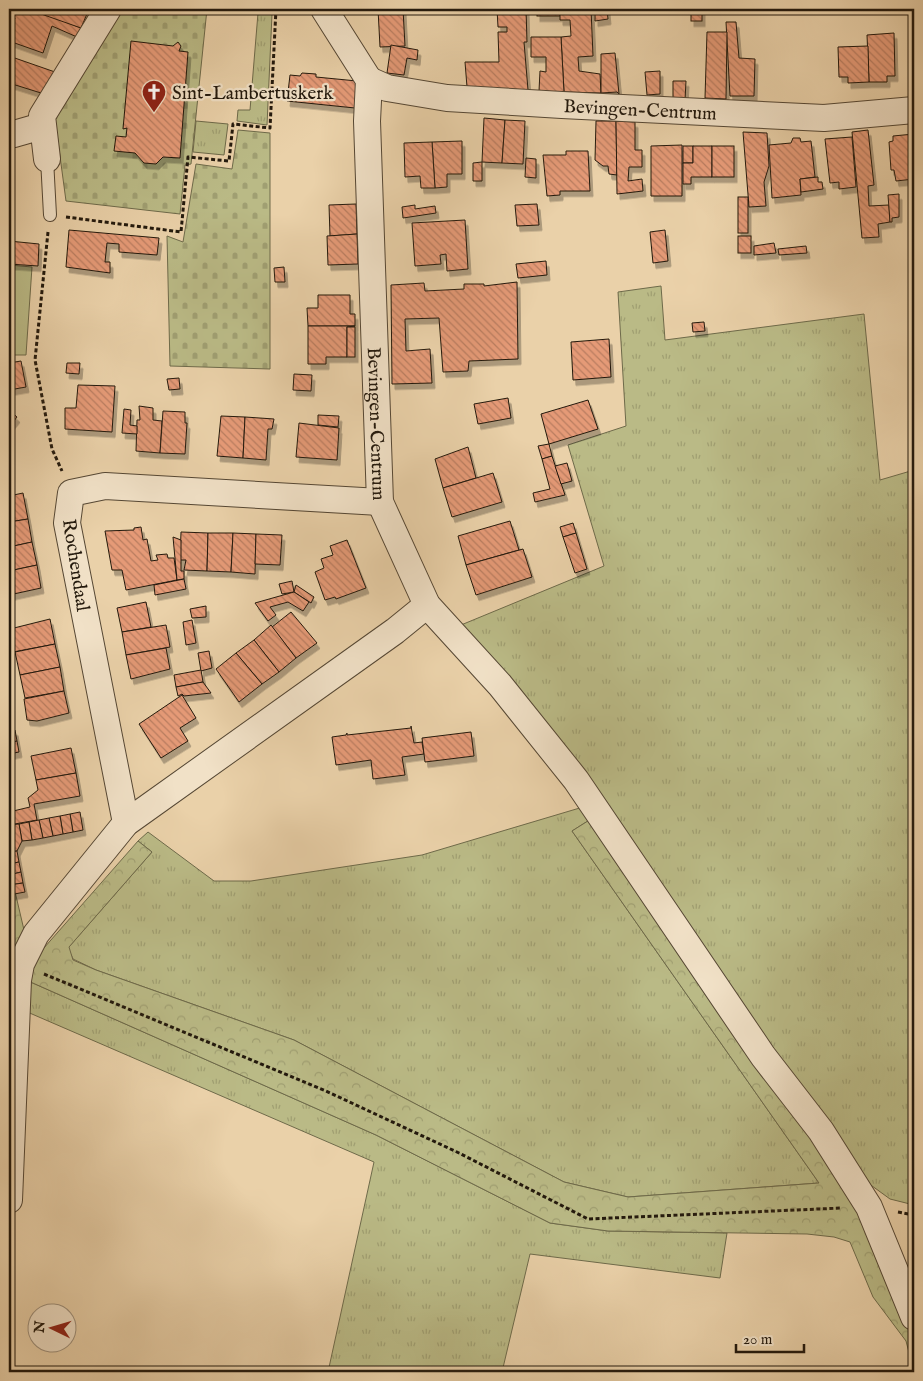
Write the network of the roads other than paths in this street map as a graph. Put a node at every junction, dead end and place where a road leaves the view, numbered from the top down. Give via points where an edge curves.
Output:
1 (108, 9) edge
2 (324, 9) edge
3 (369, 80) junction
4 (914, 110) edge
5 (42, 126) junction
6 (14, 134) dead end
7 (47, 159) joint
8 (50, 215) road end
9 (380, 502) junction
10 (427, 605) junction
11 (126, 823) junction
12 (9, 1200) edge
13 (914, 1317) edge

1 - 5 street via 47,107 42,116
2 - 3 street
3 - 4 street, Bevingen-Centrum via 387,88 447,98 562,106 824,118
3 - 9 street, Bevingen-Centrum via 367,121
5 - 6 street
5 - 7 street
7 - 8 lane
9 - 10 street, Bevingen-Centrum
9 - 11 street, Rochendaal via 105,486 71,493 67,522
10 - 11 street
10 - 13 street, Bevingen-Centrum via 500,685 576,780 753,1041 820,1131 869,1207
11 - 12 street via 36,934 21,964

